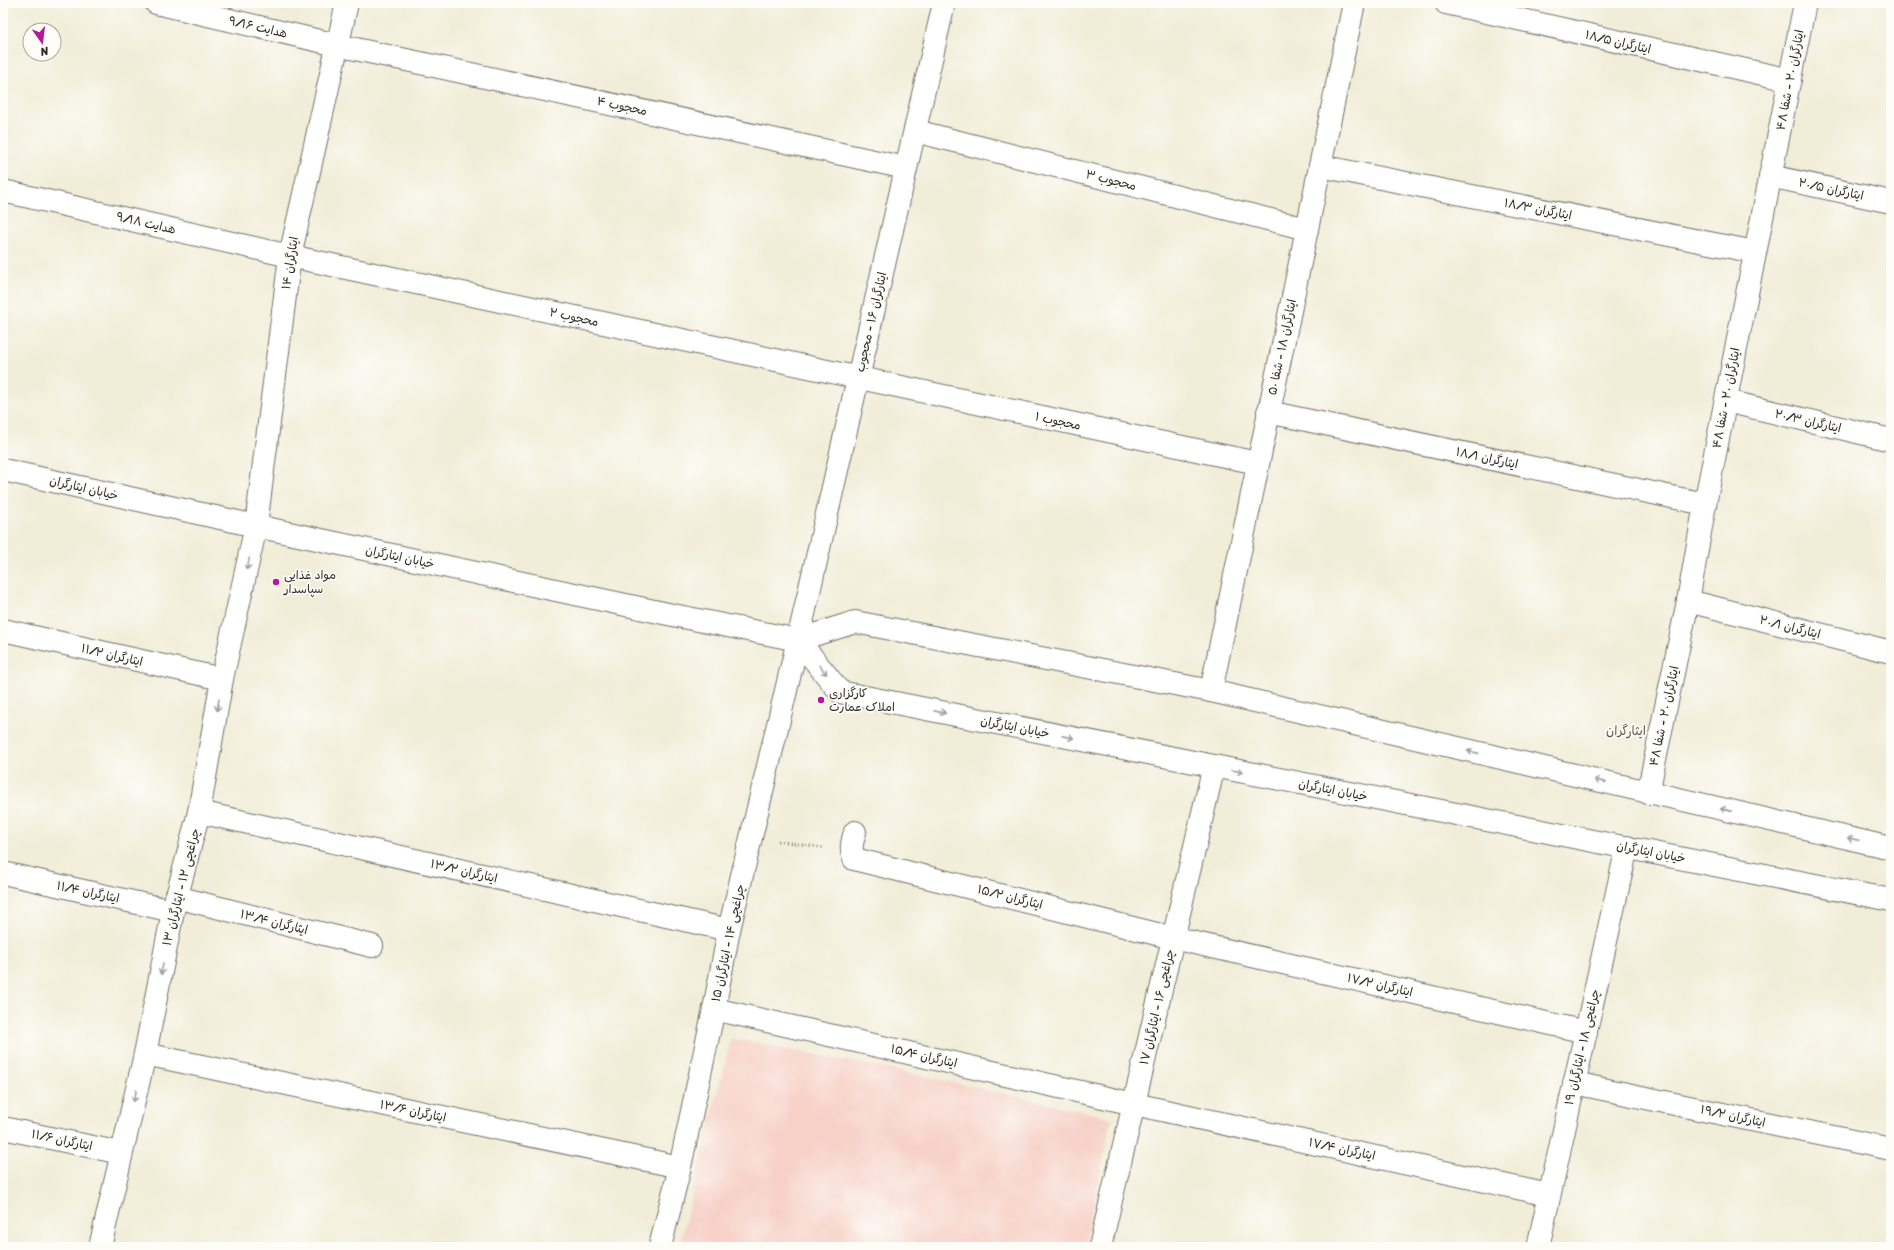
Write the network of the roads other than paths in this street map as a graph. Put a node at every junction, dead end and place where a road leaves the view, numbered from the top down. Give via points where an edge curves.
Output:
1 (156, 3) edge
2 (347, 3) edge
3 (944, 3) edge
4 (1354, 3) edge
5 (1446, 3) edge
6 (1805, 3) edge
7 (338, 45) junction
8 (1790, 80) junction
9 (915, 131) junction
10 (1320, 166) junction
11 (906, 168) junction
12 (1770, 176) junction
13 (3, 191) edge
14 (1891, 202) edge
15 (1307, 229) junction
16 (1755, 252) junction
17 (290, 256) junction
18 (858, 379) junction
19 (1726, 401) junction
20 (1268, 412) junction
21 (1891, 440) edge
22 (1257, 463) junction
23 (3, 470) edge
24 (1705, 504) junction
25 (256, 526) junction
26 (1688, 601) junction
27 (3, 630) edge
28 (798, 640) junction
29 (1891, 652) edge
30 (222, 679) junction
31 (1211, 691) junction
32 (1214, 766) junction
33 (1648, 792) junction
34 (199, 812) junction
35 (853, 842) road end
36 (1627, 847) junction
37 (1891, 848) edge
38 (3, 873) edge
39 (1891, 900) edge
40 (175, 904) junction
41 (729, 930) junction
42 (1174, 938) junction
43 (372, 946) dead end
44 (714, 1009) junction
45 (1586, 1032) junction
46 (145, 1054) junction
47 (1574, 1083) junction
48 (1134, 1104) junction
49 (3, 1128) edge
50 (1891, 1150) edge
51 (121, 1153) junction
52 (680, 1167) junction
53 (1550, 1195) junction
54 (100, 1247) edge
55 (660, 1247) edge
56 (1100, 1247) edge
57 (1538, 1247) edge

1 - 7 street, هدایت ۹/۱۶
2 - 7 street, ایثارگران ۱۴
3 - 9 street, ایثارگران ۱۶ - محجوب
4 - 10 street, ایثارگران ۱۸ - شفا ۵۰
5 - 8 street, ایثارگران ۱۸/۵
6 - 8 street, ایثارگران ۲۰ - شفا ۴۸
7 - 11 street, محجوب ۴
7 - 17 street, ایثارگران ۱۴
8 - 12 street, ایثارگران ۲۰ - شفا ۴۸
9 - 11 street, ایثارگران ۱۶ - محجوب
9 - 15 street, محجوب ۳
10 - 15 street, ایثارگران ۱۸ - شفا ۵۰
10 - 16 street, ایثارگران ۱۸/۳
11 - 18 street, ایثارگران ۱۶ - محجوب
12 - 14 street, ایثارگران ۲۰/۵
12 - 16 street, ایثارگران ۲۰ - شفا ۴۸
13 - 17 street, هدایت ۹/۱۸
15 - 20 street, ایثارگران ۱۸ - شفا ۵۰
16 - 19 street, ایثارگران ۲۰ - شفا ۴۸
17 - 18 street, محجوب ۲
17 - 25 street, ایثارگران ۱۴
18 - 22 street, محجوب ۱
18 - 28 street, ایثارگران ۱۶ - محجوب
19 - 21 street, ایثارگران ۲۰/۳
19 - 24 street, ایثارگران ۲۰ - شفا ۴۸
20 - 22 street, ایثارگران ۱۸ - شفا ۵۰
20 - 24 street, ایثارگران ۱۸/۱
22 - 31 street, ایثارگران ۱۸ - شفا ۵۰
23 - 25 street, خیابان ایثارگران
24 - 26 street, ایثارگران ۲۰ - شفا ۴۸
25 - 28 street, خیابان ایثارگران
25 -> 30 street, چراغچی ۱۲ - ایثارگران ۱۳
26 - 29 street, ایثارگران ۲۰/۱
26 - 33 street, ایثارگران ۲۰ - شفا ۴۸
27 - 30 street, ایثارگران ۱۱/۲
28 - 31 street, خیابان ایثارگران via 855,622
28 -> 32 street, خیابان ایثارگران via 840,692
28 - 41 street, چراغچی ۱۴ - ایثارگران ۱۵
30 -> 34 street, چراغچی ۱۲ - ایثارگران ۱۳
33 -> 31 street, خیابان ایثارگران
32 -> 36 street, خیابان ایثارگران
32 - 42 street, چراغچی ۱۶ - ایثارگران ۱۷
37 -> 33 street, خیابان ایثارگران
34 - 40 street, چراغچی ۱۲ - ایثارگران ۱۳
34 - 41 street, ایثارگران ۱۳/۲
35 - 42 street, ایثارگران ۱۵/۲ via 854,859
36 - 39 street, خیابان ایثارگران
36 - 45 street, چراغچی ۱۸ - ایثارگران ۱۹
38 - 40 street, ایثارگران ۱۱/۴
40 - 43 street, ایثارگران ۱۳/۴
40 -> 46 street, چراغچی ۱۲ - ایثارگران ۱۳
41 - 44 street, چراغچی ۱۴ - ایثارگران ۱۵
42 - 45 street, ایثارگران ۱۷/۲
42 - 48 street, چراغچی ۱۶ - ایثارگران ۱۷
44 - 48 street, ایثارگران ۱۵/۴
44 - 52 street, چراغچی ۱۴ - ایثارگران ۱۵
45 - 47 street, چراغچی ۱۸ - ایثارگران ۱۹
46 -> 51 street, چراغچی ۱۲ - ایثارگران ۱۳
46 - 52 street, ایثارگران ۱۳/۶
47 - 50 street, ایثارگران ۱۹/۲
47 - 53 street, چراغچی ۱۸ - ایثارگران ۱۹
48 - 53 street, ایثارگران ۱۷/۴
48 - 56 street, چراغچی ۱۶ - ایثارگران ۱۷
49 - 51 street, ایثارگران ۱۱/۶
51 - 54 street, چراغچی ۱۲ - ایثارگران ۱۳
52 - 55 street, چراغچی ۱۴ - ایثارگران ۱۵
53 - 57 street, چراغچی ۱۸ - ایثارگران ۱۹

